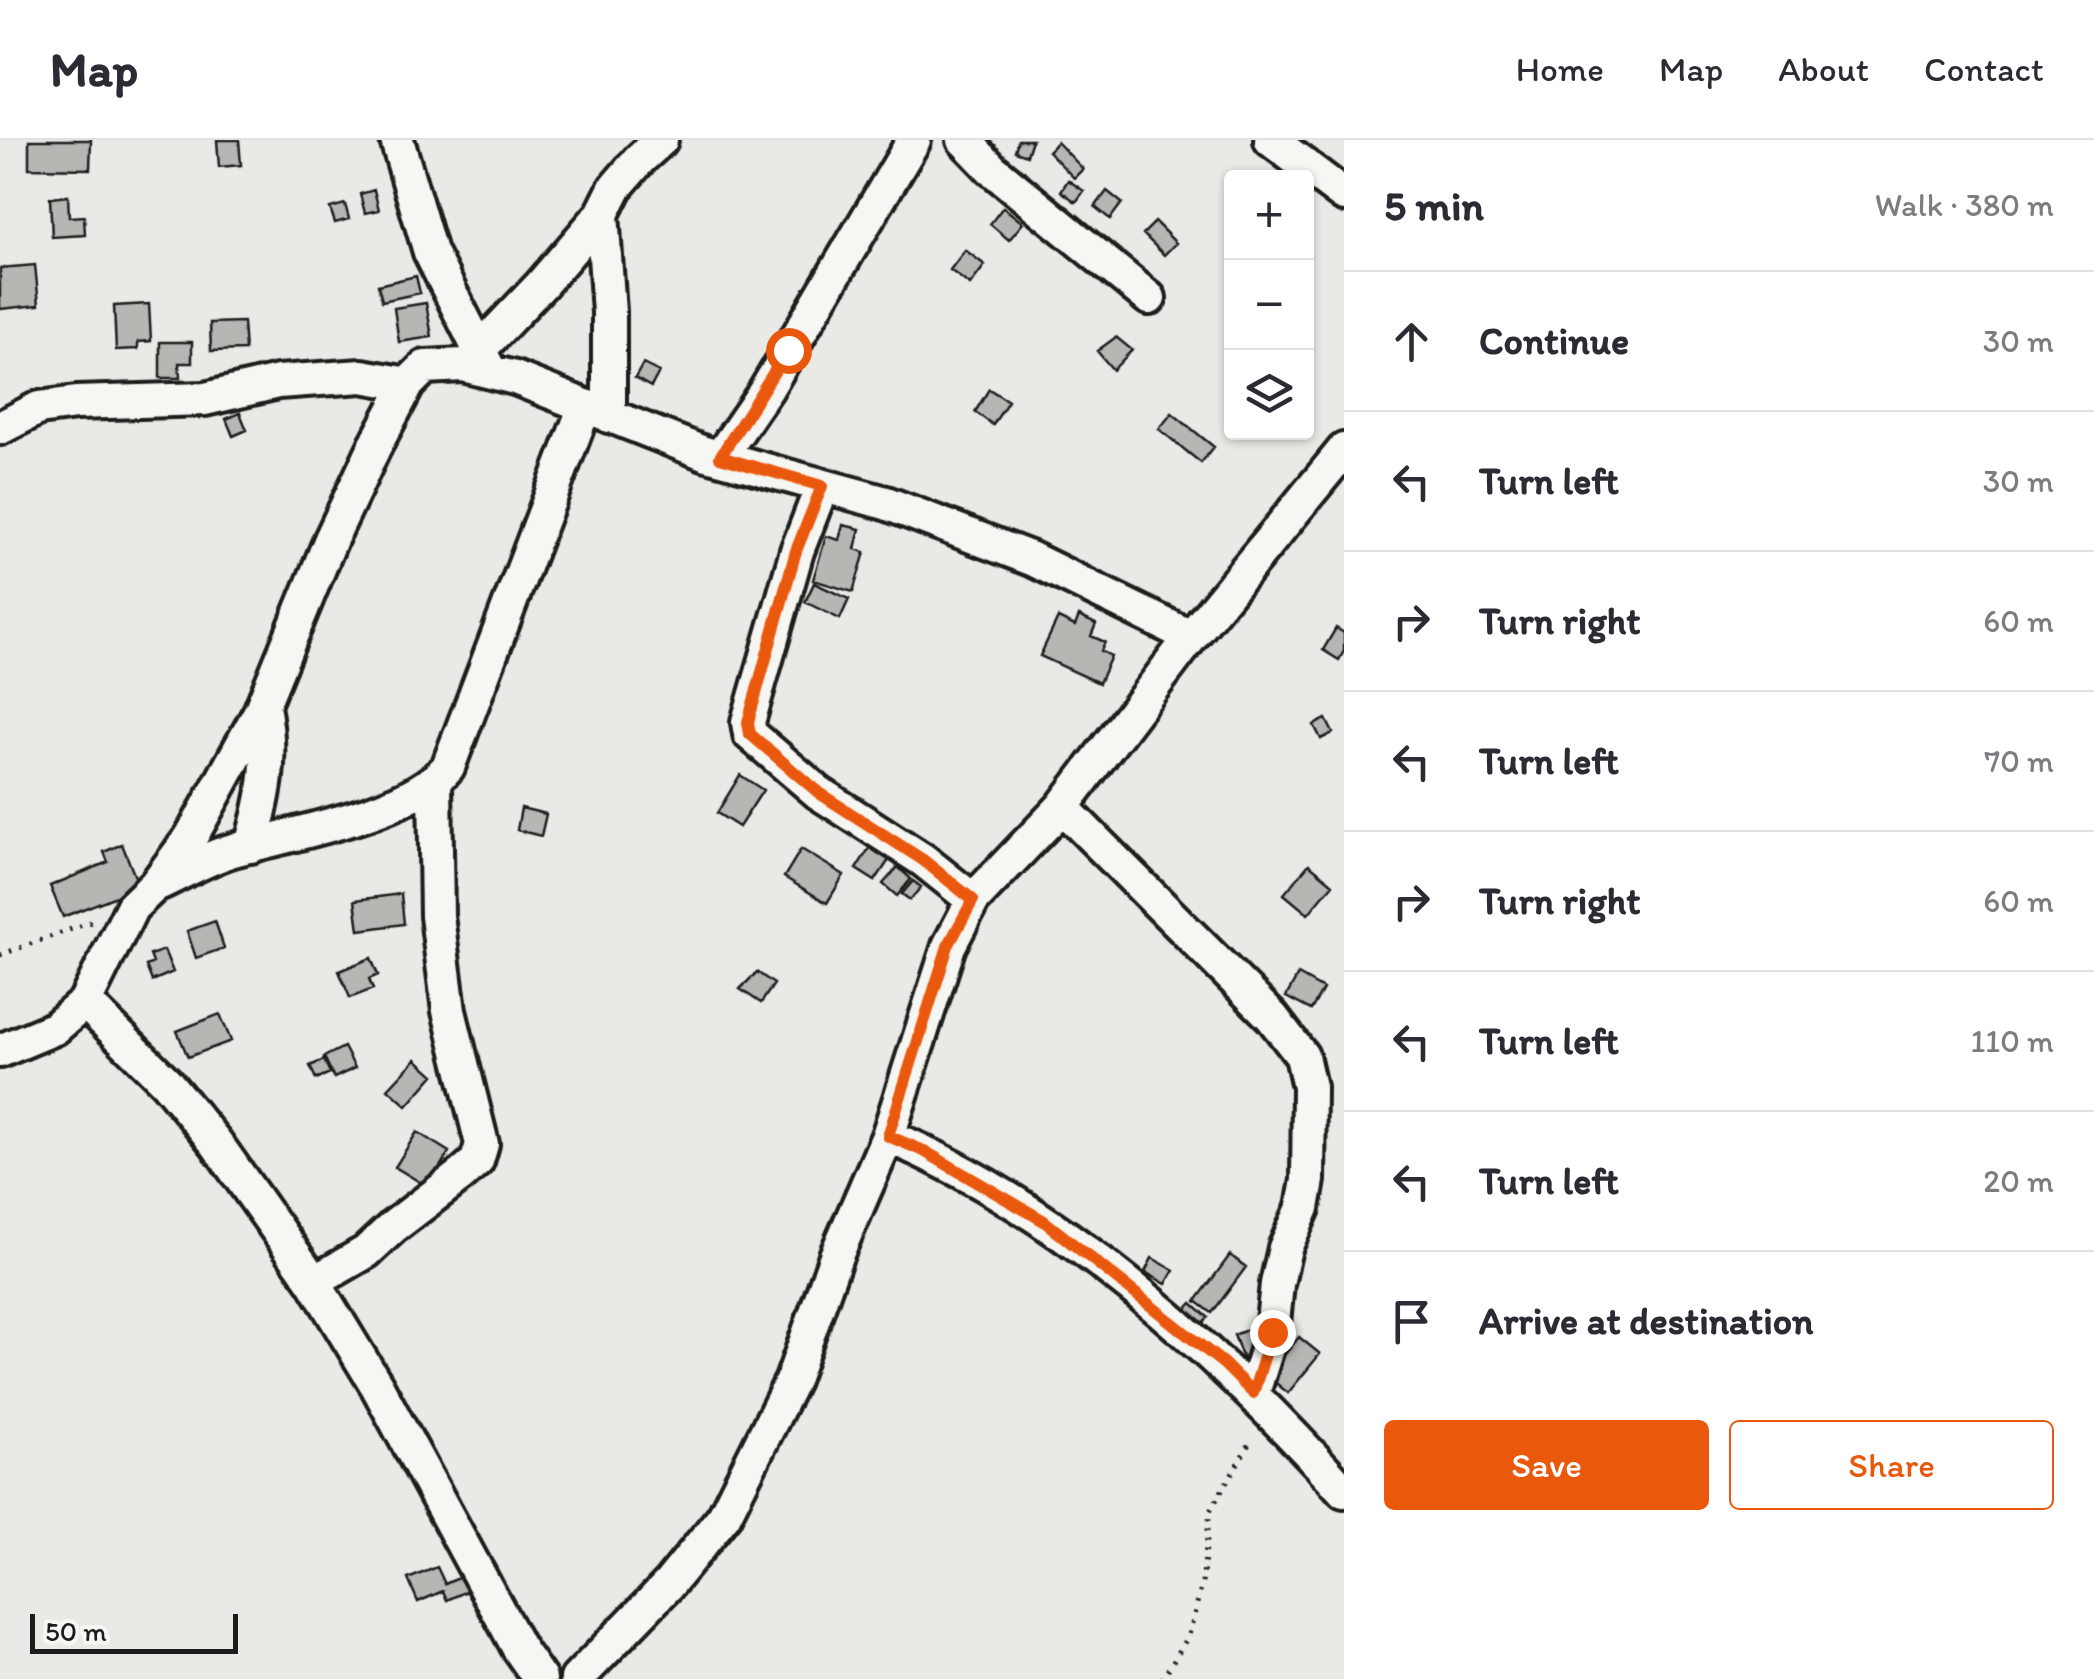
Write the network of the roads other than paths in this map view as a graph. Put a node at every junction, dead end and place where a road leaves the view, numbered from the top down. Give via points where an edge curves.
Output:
1 (397, 140) edge
2 (661, 140) edge
3 (914, 140) edge
4 (964, 140) edge
5 (1271, 140) edge
6 (1344, 195) edge
7 (602, 214) junction
8 (1149, 298) dead end
9 (485, 360) junction
10 (408, 384) junction
11 (597, 411) junction
12 (0, 428) edge
13 (1344, 450) edge
14 (720, 457) junction
15 (822, 486) junction
16 (1191, 637) junction
17 (263, 706) junction
18 (435, 783) junction
19 (1062, 808) junction
20 (250, 846) junction
21 (144, 896) junction
22 (973, 900) junction
23 (85, 1002) junction
24 (0, 1051) edge
25 (888, 1136) junction
26 (314, 1282) junction
27 (1264, 1404) junction
28 (1344, 1491) edge
29 (540, 1679) edge
30 (577, 1679) edge

1 - 9 street via 430,252
2 - 7 street via 616,188
3 - 14 street
4 - 8 street
5 - 6 street
7 - 9 street
7 - 11 street via 610,312
9 - 10 street via 424,367
9 - 11 street
10 - 12 street via 362,376 278,382 205,399 39,408
10 - 17 street via 331,539
11 - 14 street
11 - 18 street via 448,766
13 - 16 street
14 - 15 street
15 - 16 street via 1032,559
15 - 22 street via 796,551 750,734 819,793
16 - 19 street
17 - 20 street via 268,771
17 - 21 street via 191,837
18 - 20 street
18 - 26 street via 437,916 449,1011 482,1144 462,1175 366,1252
19 - 22 street
19 - 27 street via 1272,1017 1302,1056 1309,1086 1308,1180 1276,1284
20 - 21 street
21 - 23 street
22 - 25 street via 948,946
23 - 24 street via 55,1028
23 - 26 street via 216,1143
25 - 27 street via 1044,1221 1224,1364
25 - 30 street via 792,1380 724,1516
26 - 29 street
27 - 28 street

